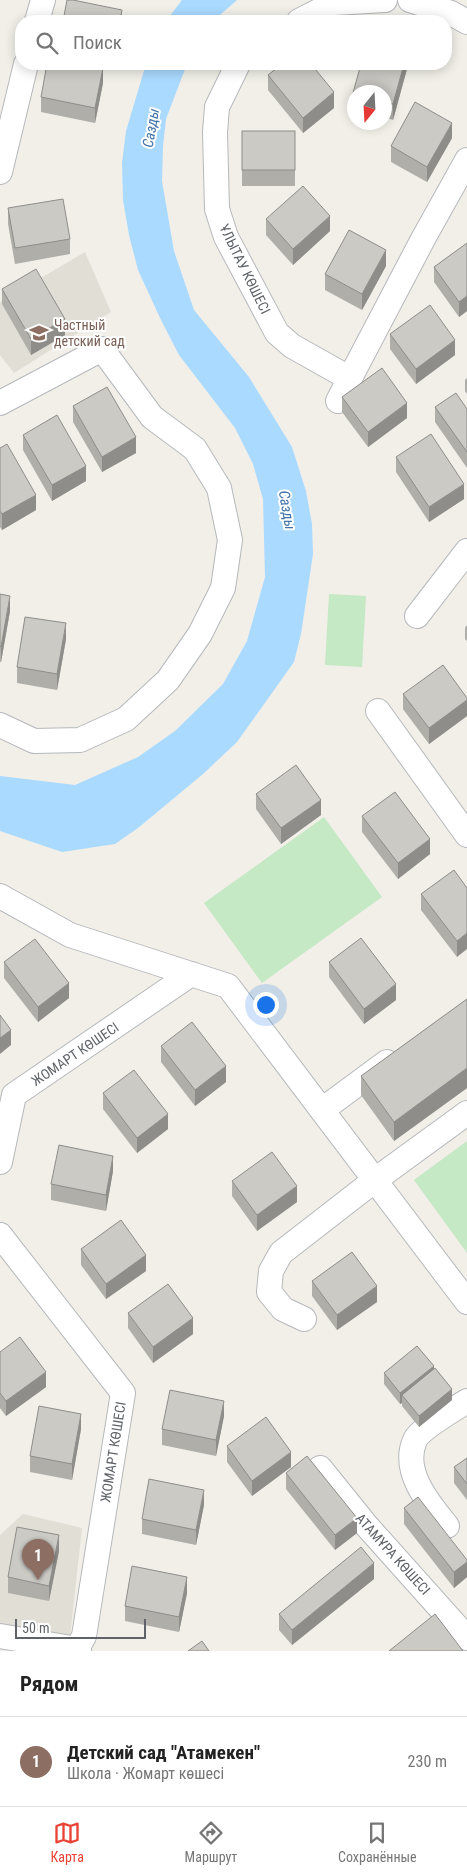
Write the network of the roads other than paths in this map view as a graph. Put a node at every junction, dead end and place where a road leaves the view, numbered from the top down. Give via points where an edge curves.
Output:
1 (43, 0) edge
2 (385, 0) edge
3 (410, 0) edge
4 (39, 15) edge
5 (311, 15) edge
6 (467, 22) edge
7 (25, 70) edge
8 (235, 70) edge
9 (467, 160) edge
10 (0, 172) edge
11 (350, 378) junction
12 (338, 401) dead end
13 (0, 403) edge
14 (467, 552) edge
15 (417, 616) dead end
16 (378, 711) dead end
17 (0, 725) edge
18 (467, 835) edge
19 (0, 896) edge
20 (191, 974) junction
21 (406, 1048) edge
22 (322, 1110) junction
23 (467, 1113) edge
24 (0, 1162) edge
25 (374, 1180) junction
26 (0, 1235) edge
27 (467, 1302) edge
28 (304, 1320) dead end
29 (467, 1401) edge
30 (320, 1468) dead end
31 (447, 1526) dead end
32 (0, 1636) edge
33 (467, 1638) edge
34 (78, 1650) edge

1 - 4 street
2 - 5 street via 334,3
3 - 6 street via 451,13
7 - 10 street
8 - 11 street, ҰЛЫТАУ КӨШЕСІ via 217,107 216,124 217,210 226,237 277,332 292,346
9 - 11 street
11 - 12 street
13 - 17 street via 102,349 152,417 195,449 219,488 230,540 223,588 200,634 168,680 126,719 80,740 34,741
14 - 15 street
16 - 18 street
19 - 20 street via 70,935
20 - 22 street via 228,986
20 - 24 street, ЖОМАРТ КӨШЕСІ via 14,1095
21 - 22 street
22 - 25 street
23 - 25 street
25 - 27 street
25 - 28 street via 281,1253 271,1271 269,1292 283,1309
26 - 34 street, ЖОМАРТ КӨШЕСІ via 123,1393 84,1636
29 - 31 street via 415,1439 411,1455 416,1484
30 - 33 street, АТАМҰРА КӨШЕСІ
32 - 34 street

